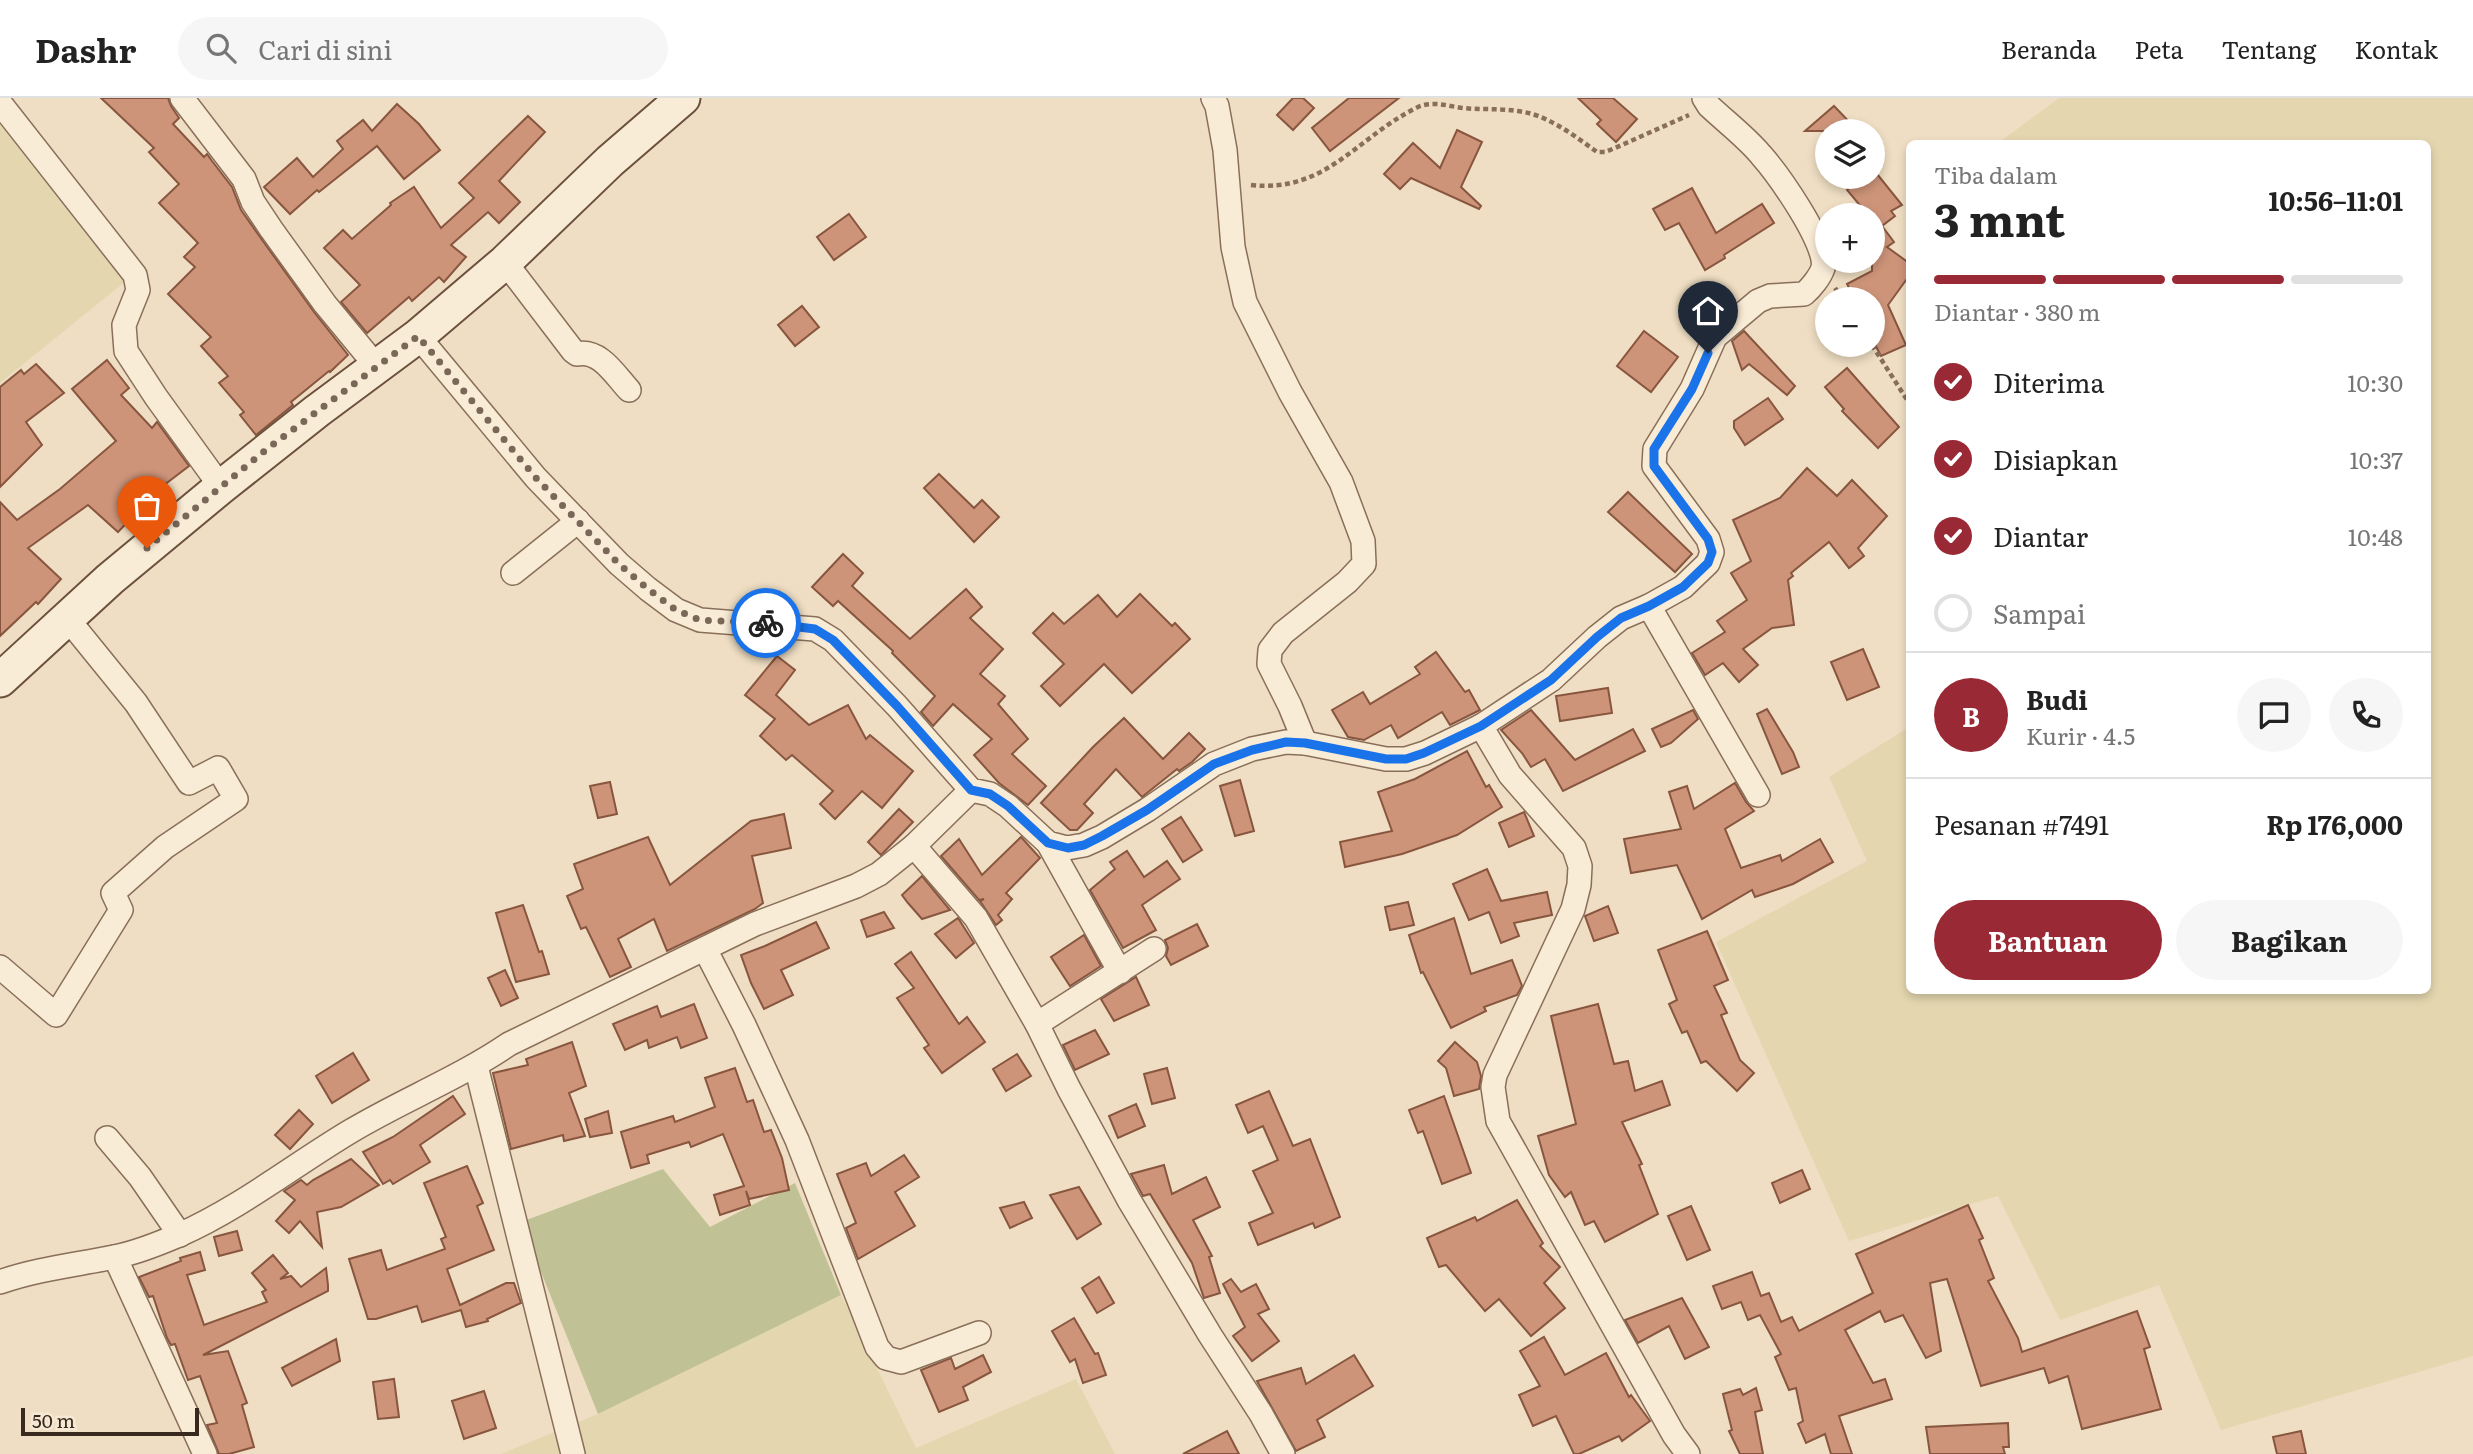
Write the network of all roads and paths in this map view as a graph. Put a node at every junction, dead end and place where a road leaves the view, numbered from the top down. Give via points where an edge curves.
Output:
1 (182, 98) edge
2 (1213, 98) edge
3 (672, 101) edge
4 (1707, 102) edge
5 (0, 103) edge
6 (1229, 183) junction
7 (505, 262) junction
8 (418, 336) junction
9 (1880, 357) edge
10 (377, 366) junction
11 (629, 390) dead end
12 (1906, 398) edge
13 (221, 486) junction
14 (578, 521) junction
15 (513, 573) dead end
16 (1649, 606) junction
17 (67, 618) junction
18 (0, 680) edge
19 (1481, 726) junction
20 (1305, 743) junction
21 (971, 790) junction
22 (1758, 794) dead end
23 (1048, 843) junction
24 (914, 846) junction
25 (705, 949) junction
26 (1154, 949) dead end
27 (0, 967) edge
28 (1120, 972) junction
29 (1037, 1024) junction
30 (476, 1066) junction
31 (107, 1138) dead end
32 (180, 1235) junction
33 (115, 1257) junction
34 (2, 1280) edge
35 (979, 1333) dead end
36 (205, 1454) edge
37 (573, 1454) edge
38 (1283, 1454) edge
39 (1688, 1454) edge

1 - 10 street via 244,179 253,202 325,304
2 - 6 street
3 - 7 street
4 - 6 path via 1605,152 1597,152 1535,114 1429,103 1391,122 1332,166 1302,181 1271,187
4 - 16 street via 1760,153 1793,198 1822,252 1823,268 1804,294 1758,301 1715,337 1692,389 1654,449 1654,466 1708,539 1712,552 1708,563 1683,587
5 - 13 street via 135,275 138,290 124,325 126,351
6 - 20 street via 1233,247 1244,302 1341,482 1363,541 1364,564 1283,633 1270,650 1269,664
7 - 8 street
7 - 11 street via 573,351 596,356
8 - 10 street
8 - 14 street via 536,478
9 - 12 path
10 - 13 street
13 - 17 street
14 - 15 street
14 - 21 street via 619,564 676,610 700,620 815,629 833,640
16 - 19 street via 1621,618 1551,680
16 - 22 street
17 - 18 street
17 - 27 street via 135,703 189,783 218,768 236,799 165,847 113,893 121,910 56,1014
19 - 20 street via 1406,759
19 - 39 street via 1510,775 1560,829 1580,866 1573,909 1499,1063 1493,1087 1498,1121
20 - 23 street via 1286,742 1214,764 1147,810 1084,845 1068,848
21 - 23 street via 990,794 1008,806
21 - 24 street
23 - 28 street
24 - 25 street via 856,886 755,923
24 - 29 street via 976,918
25 - 30 street via 509,1044
25 - 35 street via 797,1140 877,1347 886,1358 901,1362
26 - 28 street
28 - 29 street
29 - 38 street via 1129,1200
30 - 32 street via 352,1131
30 - 37 street
31 - 32 street
32 - 33 street
33 - 34 street
33 - 36 street

